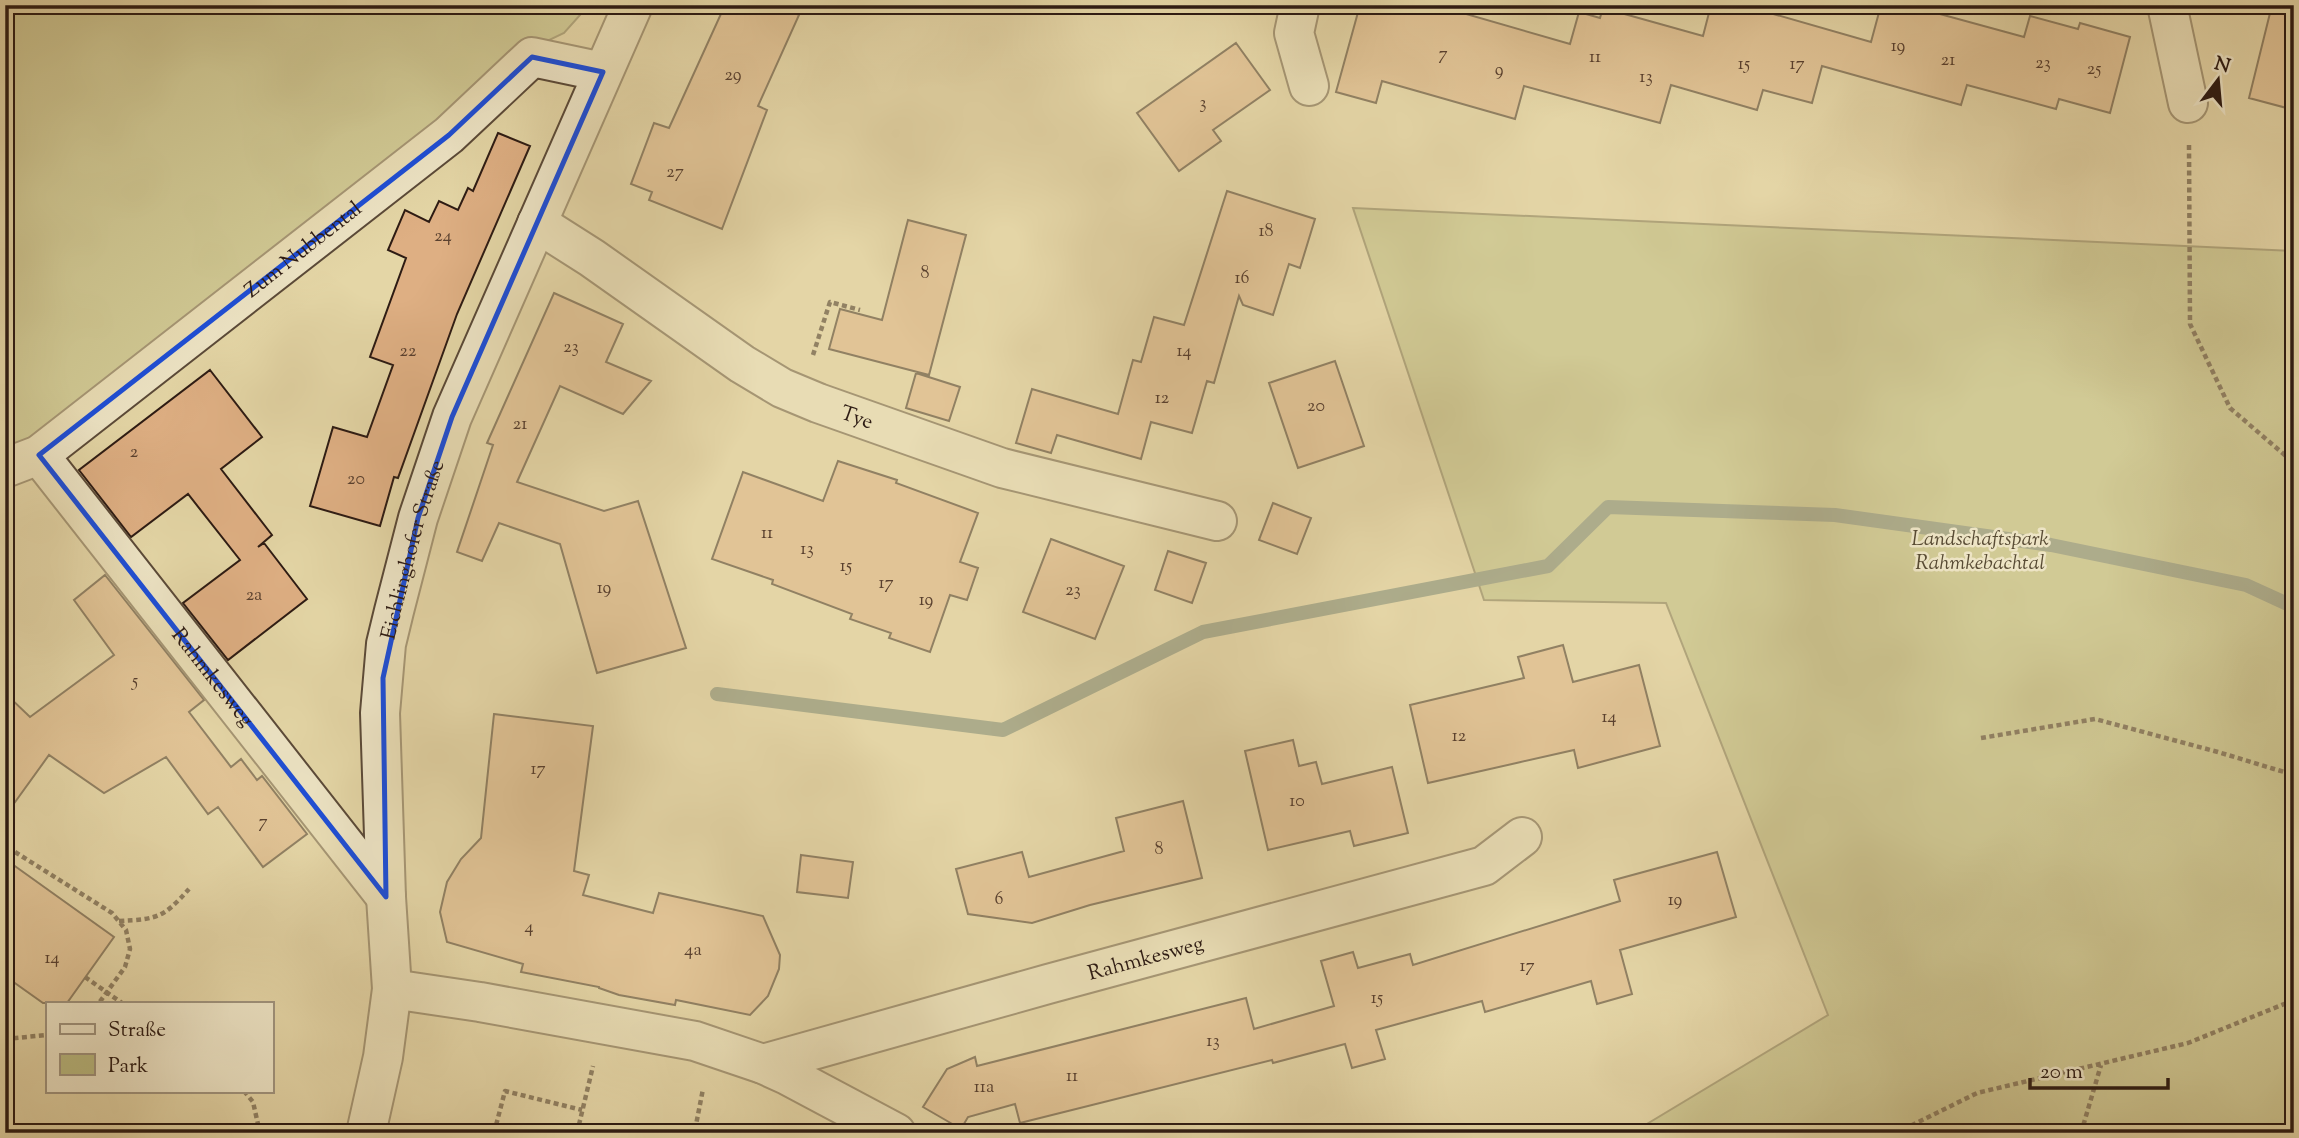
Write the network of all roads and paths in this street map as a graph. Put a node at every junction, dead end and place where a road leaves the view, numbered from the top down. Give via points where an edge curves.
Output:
1 (633, 5) edge
2 (1300, 5) edge
3 (2167, 5) edge
4 (603, 72) junction
5 (1310, 86) dead end
6 (2188, 103) joint
7 (537, 223) junction
8 (860, 310) dead end
9 (801, 396) junction
10 (22, 462) edge
11 (2294, 463) edge
12 (1217, 521) dead end
13 (1981, 738) dead end
14 (2294, 775) edge
15 (1522, 837) dead end
16 (15, 852) dead end
17 (189, 889) dead end
18 (386, 897) junction
19 (119, 921) junction
20 (85, 977) dead end
21 (392, 989) junction
22 (107, 993) junction
23 (2294, 1000) edge
24 (100, 1002) edge
25 (120, 1002) edge
26 (603, 1024) junction
27 (46, 1035) edge
28 (5, 1039) edge
29 (762, 1064) junction
30 (2101, 1064) junction
31 (245, 1092) edge
32 (582, 1110) junction
33 (260, 1133) edge
34 (366, 1133) edge
35 (494, 1133) edge
36 (577, 1133) edge
37 (896, 1133) edge
38 (1896, 1133) edge
39 (2081, 1133) edge

1 - 4 street, Eichlinghofer Straße
2 - 5 street via 1294,33
3 - 6 street
4 - 7 street, Eichlinghofer Straße
4 - 10 street, Zum Nubbental via 532,57 449,135
6 - 11 path via 2190,324 2230,408
7 - 9 street, Tye via 742,364
7 - 18 street, Eichlinghofer Straße via 452,417 418,517 386,645 380,713
8 - 9 path via 830,302
9 - 12 street, Tye via 1002,468
10 - 18 street, Rahmkesweg
13 - 14 path via 2095,719
15 - 29 street, Rahmkesweg via 1483,866
16 - 19 path
17 - 19 path via 169,911
18 - 21 street, Eichlinghofer Straße
19 - 22 path via 130,949 125,967
20 - 22 path
21 - 26 street
21 - 34 street, Eichlinghofer Straße
22 - 24 path
22 - 25 path
23 - 30 path via 2188,1043
26 - 29 street via 695,1041
26 - 32 path
27 - 28 path
29 - 37 street
30 - 38 path via 1977,1093
30 - 39 path
31 - 33 path via 253,1102
32 - 35 path via 505,1091
32 - 36 path

